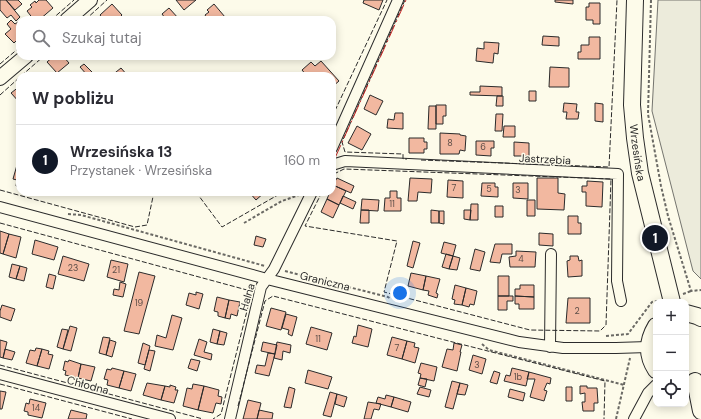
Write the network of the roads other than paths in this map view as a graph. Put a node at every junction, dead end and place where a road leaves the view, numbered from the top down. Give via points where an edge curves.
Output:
1 (90, 0) edge
2 (398, 0) edge
3 (635, 0) edge
4 (72, 16) edge
5 (21, 60) edge
6 (0, 78) edge
7 (336, 139) edge
8 (336, 150) edge
9 (345, 161) junction
10 (336, 164) edge
11 (310, 196) edge
12 (0, 207) edge
13 (551, 254) dead end
14 (267, 279) junction
15 (671, 299) edge
16 (621, 301) dead end
17 (689, 314) edge
18 (701, 318) edge
19 (653, 331) edge
20 (550, 347) junction
21 (648, 347) junction
22 (653, 364) edge
23 (0, 374) edge
24 (694, 381) edge
25 (653, 388) edge
26 (701, 411) edge
27 (170, 419) edge
28 (230, 419) edge
29 (634, 419) edge

1 - 4 street
2 - 7 street
3 - 15 main road, Wrzesińska via 632,105 635,138 640,173
5 - 6 street
8 - 9 street
9 - 10 street, Jastrzębia
9 - 16 street, Jastrzębia via 618,174 617,281
11 - 14 street, Halna
12 - 14 street, Graniczna
13 - 20 street
14 - 20 street, Graniczna via 519,342
14 - 28 street, Halna via 261,286
17 - 18 main road
19 - 21 main road
20 - 21 street, Graniczna
21 - 22 main road
23 - 27 street, Chłodna
24 - 26 main road
25 - 29 street

